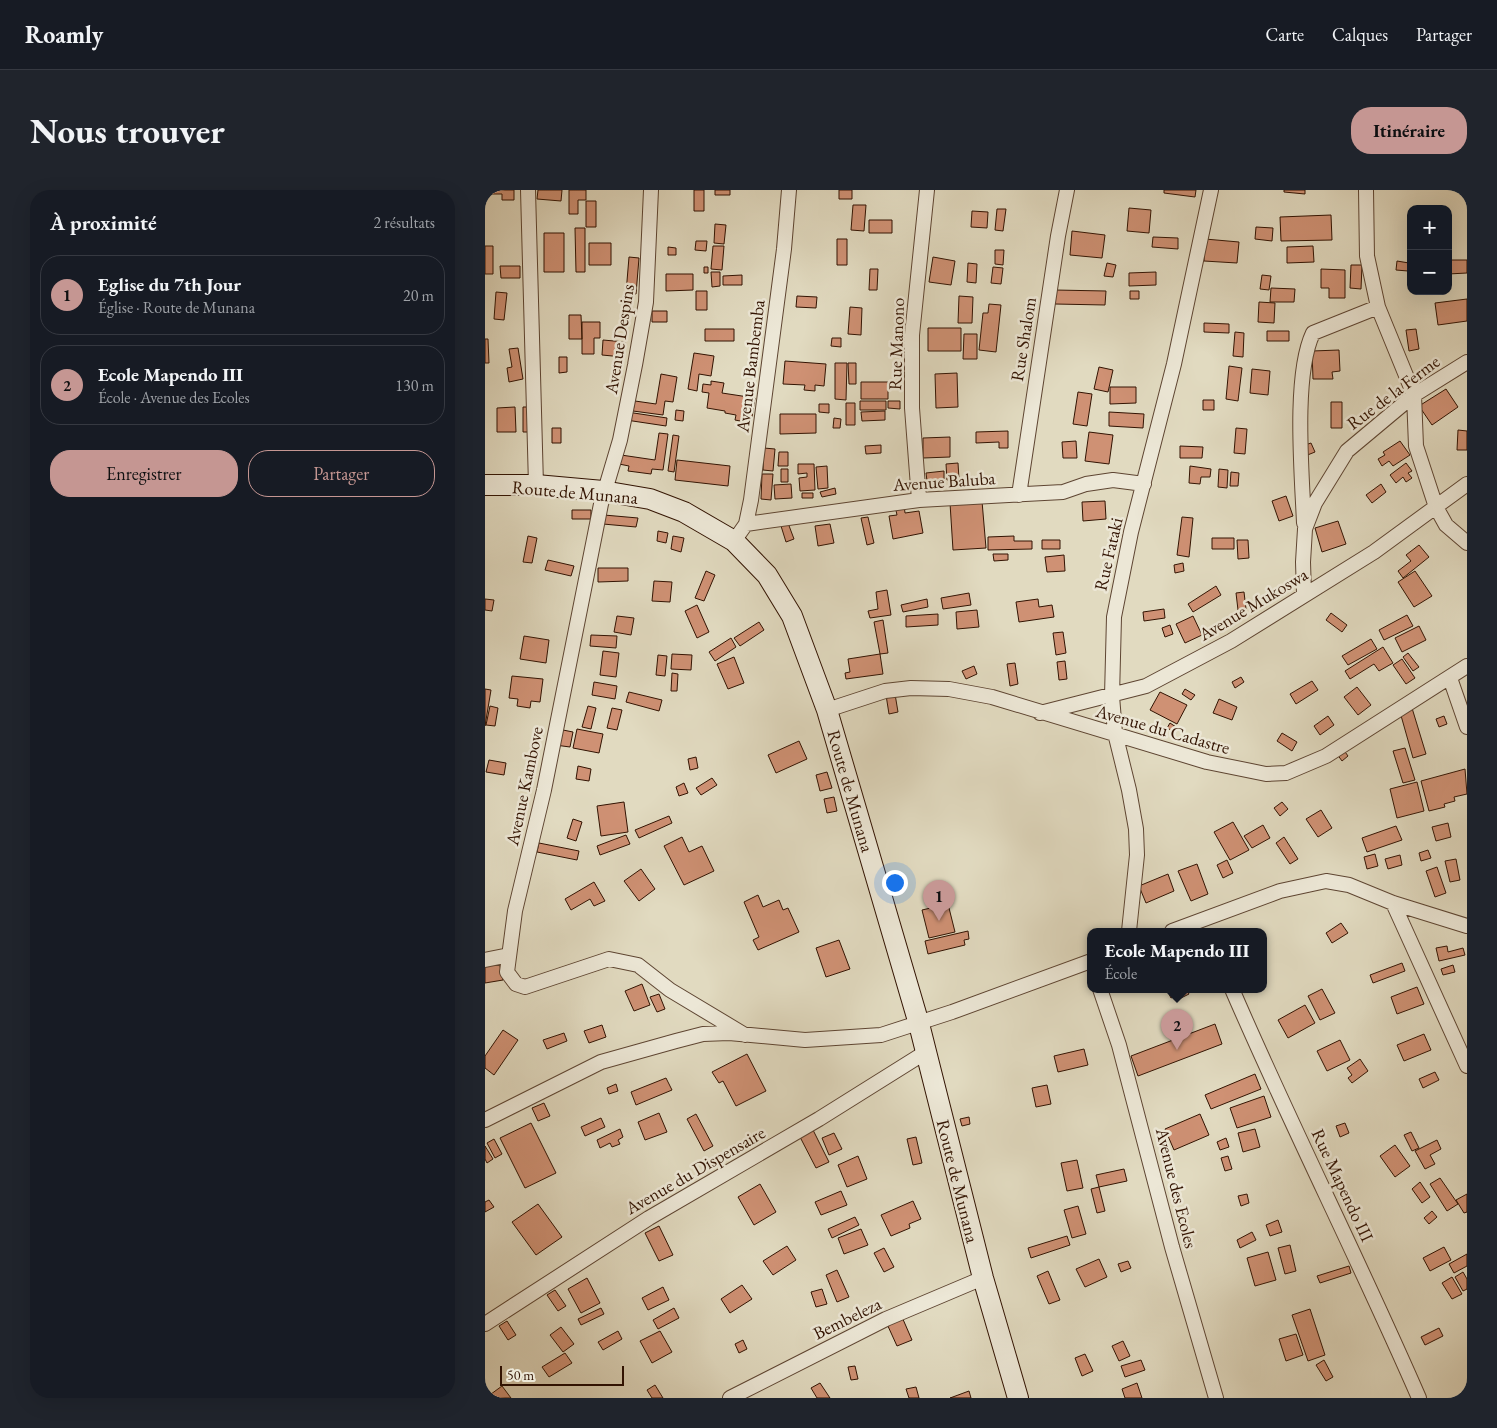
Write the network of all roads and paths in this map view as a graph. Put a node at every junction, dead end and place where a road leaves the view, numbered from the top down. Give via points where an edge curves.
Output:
1 (528, 190) edge
2 (651, 190) edge
3 (789, 190) edge
4 (927, 190) edge
5 (1067, 190) edge
6 (1211, 190) edge
7 (1366, 190) edge
8 (1378, 307) junction
9 (1467, 362) edge
10 (1414, 395) junction
11 (1144, 484) junction
12 (1467, 484) edge
13 (485, 485) edge
14 (536, 485) junction
15 (603, 491) junction
16 (1019, 495) junction
17 (919, 500) junction
18 (1436, 507) junction
19 (746, 524) junction
20 (1305, 529) junction
21 (734, 541) junction
22 (1467, 543) edge
23 (1304, 594) junction
24 (1467, 666) edge
25 (1449, 678) junction
26 (1112, 696) junction
27 (827, 710) junction
28 (1039, 713) junction
29 (1467, 727) edge
30 (1115, 733) junction
31 (1393, 903) junction
32 (1205, 926) edge
33 (1467, 926) edge
34 (1129, 928) edge
35 (1192, 928) edge
36 (509, 955) junction
37 (485, 960) edge
38 (1087, 962) edge
39 (1101, 993) edge
40 (1234, 993) edge
41 (919, 1024) junction
42 (745, 1034) junction
43 (926, 1052) junction
44 (1467, 1066) edge
45 (485, 1120) edge
46 (983, 1278) junction
47 (485, 1324) edge
48 (730, 1398) edge
49 (1018, 1398) edge
50 (1216, 1398) edge
51 (1419, 1398) edge

1 - 14 street
2 - 15 street, Avenue Despins via 646,302 620,440
3 - 19 street, Avenue Bambemba via 762,428
4 - 17 street, Rue Manono via 912,335 912,408
5 - 16 street, Rue Shalom
6 - 11 street, Rue Fataki via 1174,364
7 - 8 street via 1367,256
8 - 10 street
8 - 20 street via 1313,333 1307,346 1301,458
9 - 10 street, Rue de la Ferme
10 - 18 street via 1416,446
10 - 20 street, Rue de la Ferme via 1347,451 1319,495
11 - 16 street, Avenue Baluba via 1113,480 1063,492
11 - 26 street, Rue Fataki via 1114,617
12 - 18 street, Avenue Mukoswa
13 - 14 main road, Route de Munana
14 - 15 main road, Route de Munana
15 - 21 main road, Route de Munana via 650,498 684,512
15 - 36 street, Avenue Kambove via 543,790 515,911
16 - 17 street, Avenue Baluba
17 - 19 street, Avenue Baluba
18 - 22 street via 1446,525
18 - 23 street, Avenue Mukoswa via 1374,552
19 - 21 street, Avenue Bambemba
20 - 23 street, Rue de la Ferme
21 - 27 main road, Route de Munana via 767,575 792,616
23 - 26 street, Avenue Mukoswa via 1190,663 1146,686
24 - 25 street, Avenue du Cadastre
25 - 29 street
25 - 30 street, Avenue du Cadastre via 1326,756 1286,773 1266,774 1207,762
26 - 28 street, Avenue Mukoswa
26 - 30 street, Rue Fataki
27 - 28 street, Avenue du Cadastre via 885,691 911,688 949,689 975,694
27 - 41 main road, Route de Munana
28 - 30 street, Avenue du Cadastre
30 - 34 street, Rue Fataki via 1136,829 1137,856
31 - 32 street via 1349,885 1326,881 1280,891
31 - 33 street
31 - 44 street
32 - 35 street
36 - 37 street
36 - 42 street, Avenue Kambove via 507,972 516,984 525,987 609,959 638,965 670,990
38 - 41 street
39 - 50 street, Avenue des Ecoles via 1119,1045
40 - 51 street, Rue Mapendo III
41 - 42 street via 881,1035 833,1039 805,1040
41 - 43 main road, Route de Munana
42 - 45 street via 703,1034 601,1062
43 - 46 main road, Route de Munana
43 - 47 street, Avenue du Dispensaire via 811,1124 649,1218
46 - 48 street, Bembeleza via 886,1319
46 - 49 main road, Route de Munana

